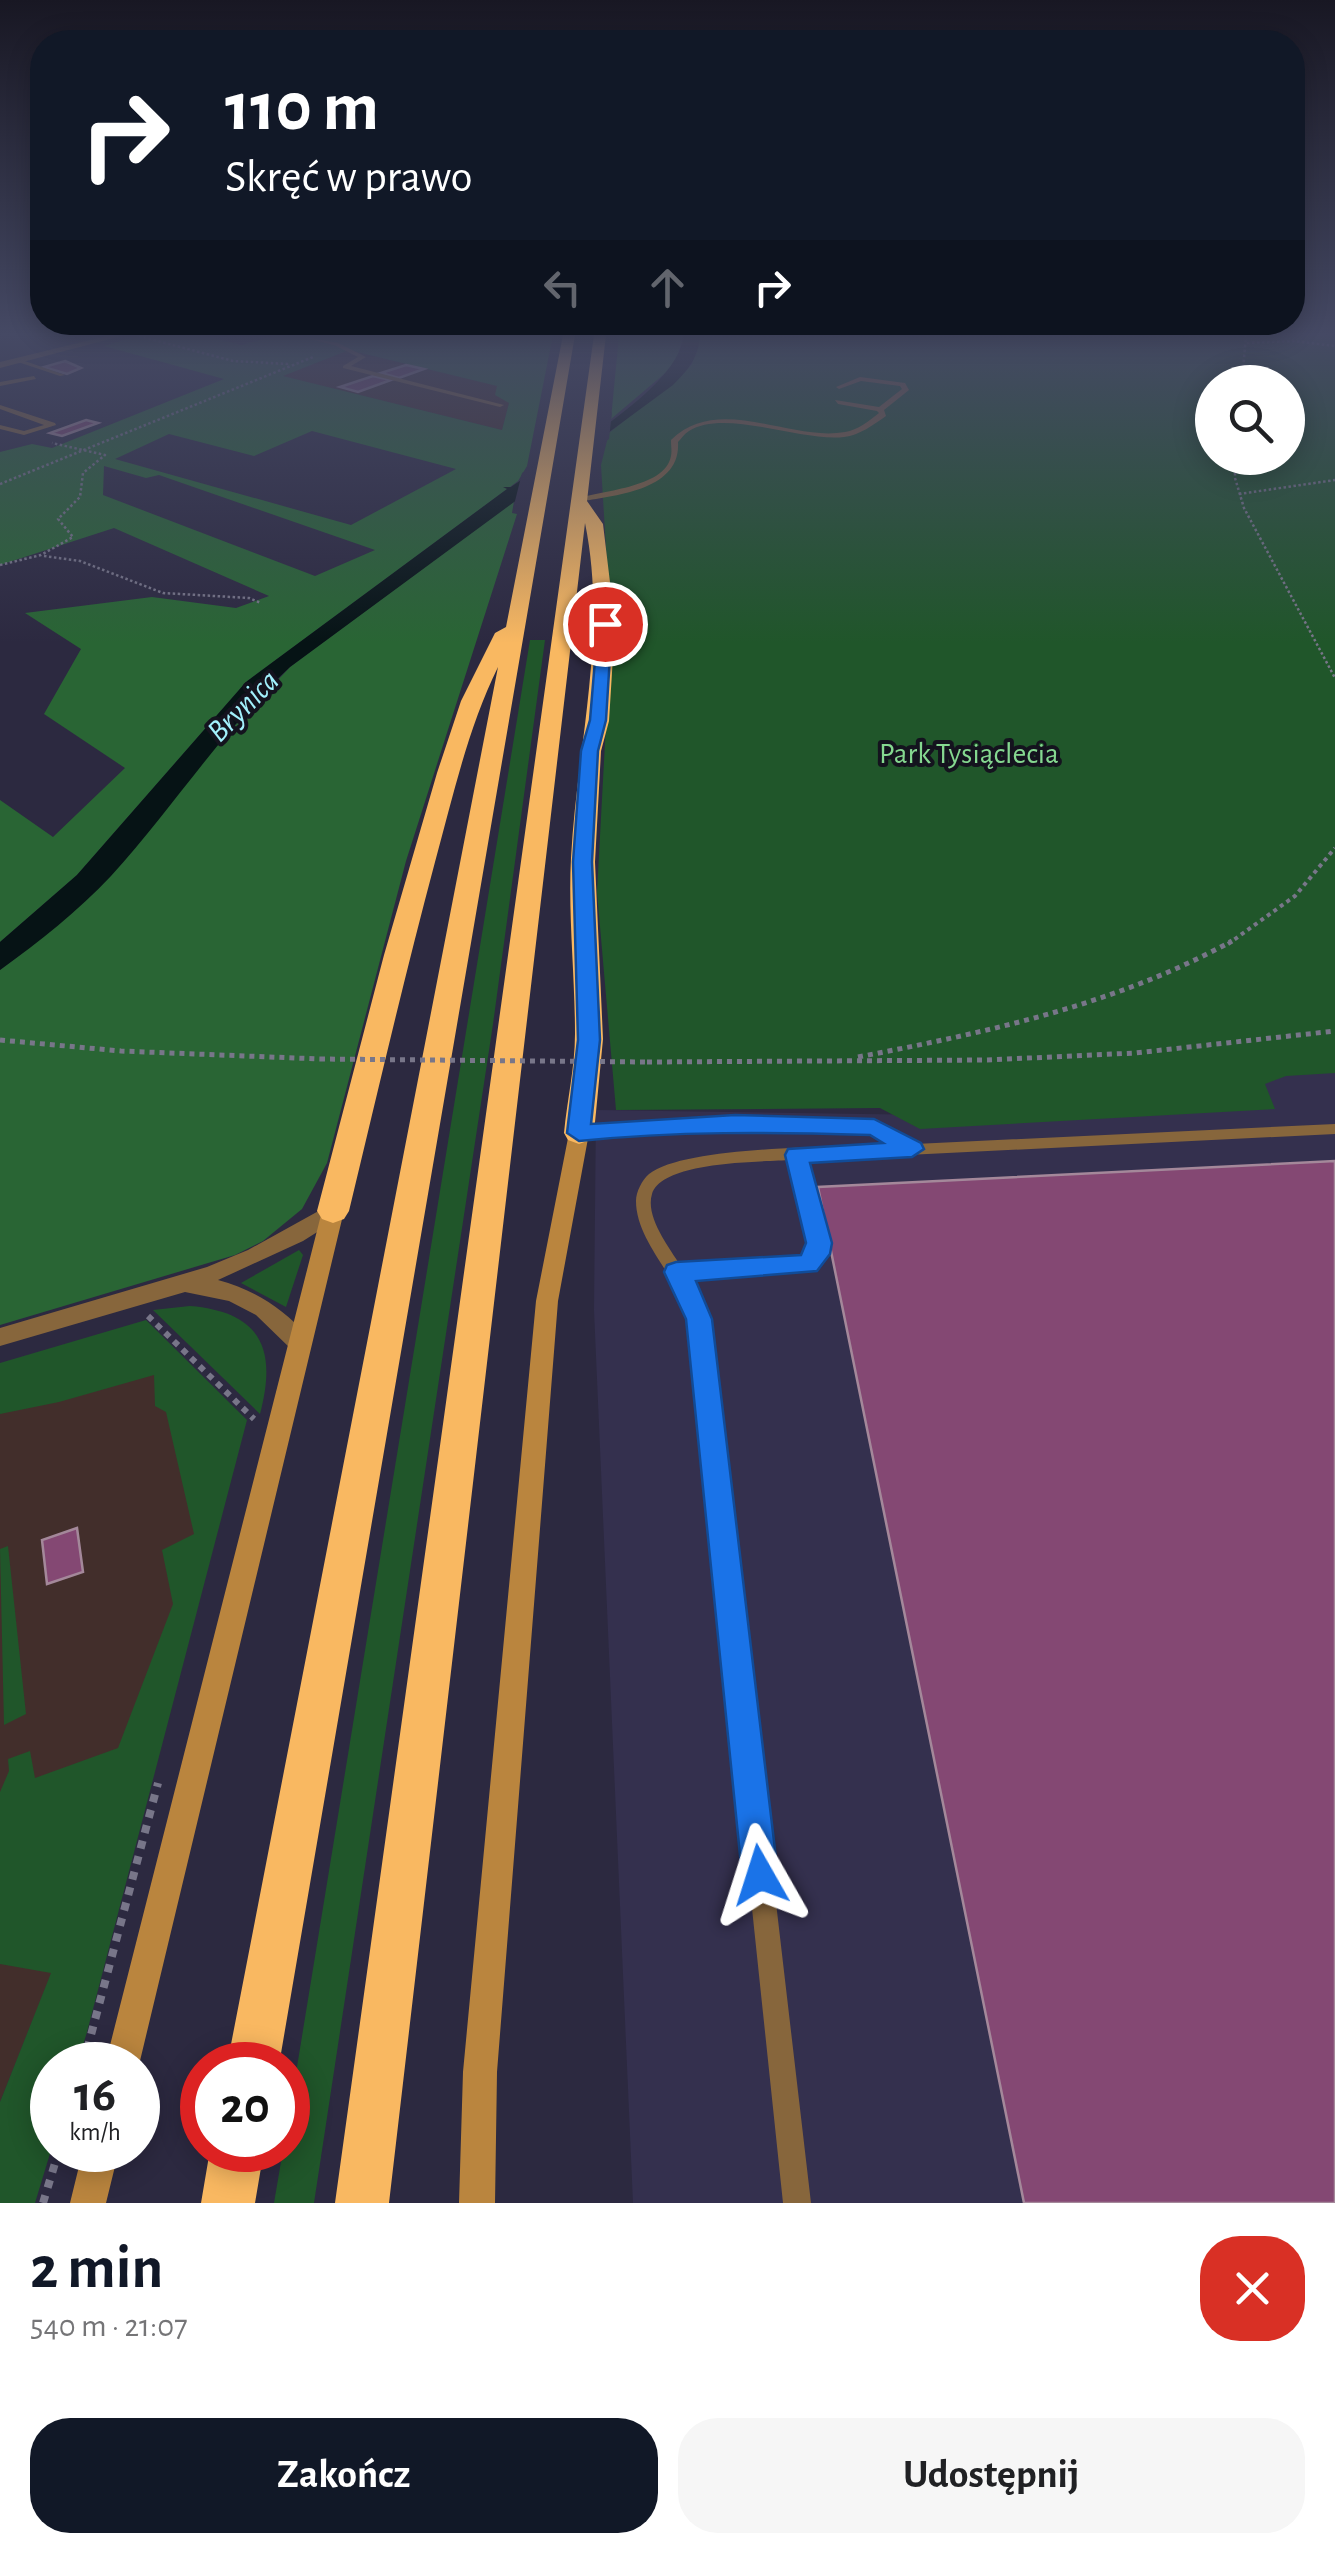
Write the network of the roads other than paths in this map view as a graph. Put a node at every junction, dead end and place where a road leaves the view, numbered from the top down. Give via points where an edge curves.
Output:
1 (551, 438) edge
2 (585, 438) edge
3 (678, 438) edge
4 (566, 491) junction
5 (520, 604) junction
6 (1335, 1129) edge
7 (579, 1133) junction
8 (912, 1149) junction
9 (796, 1155) junction
10 (333, 1211) junction
11 (676, 1272) junction
12 (178, 1284) junction
13 (0, 1337) edge
14 (298, 1342) junction
15 (128, 2042) edge
16 (257, 2042) edge
17 (96, 2172) edge
18 (233, 2172) edge
19 (88, 2203) edge
20 (228, 2203) edge
21 (362, 2203) edge
22 (477, 2203) edge
23 (797, 2203) edge

1 - 4 highway
2 - 4 highway
3 - 4 lane via 673,466 661,475 637,486
4 - 5 highway
4 - 7 highway via 594,524 605,624 583,862 589,1040
4 - 21 highway
5 - 10 highway via 471,701 448,774
5 - 16 highway
6 - 8 lane
7 - 8 lane via 735,1123 874,1127
7 - 22 main road via 547,1301 480,2072
8 - 9 lane
9 - 11 lane via 819,1243 808,1264
9 - 11 lane via 686,1162 651,1182 642,1215
10 - 12 street via 294,1238
10 - 14 main road
11 - 23 lane via 699,1319
12 - 13 street
12 - 14 street via 243,1295
14 - 15 main road
17 - 19 main road
18 - 20 highway

